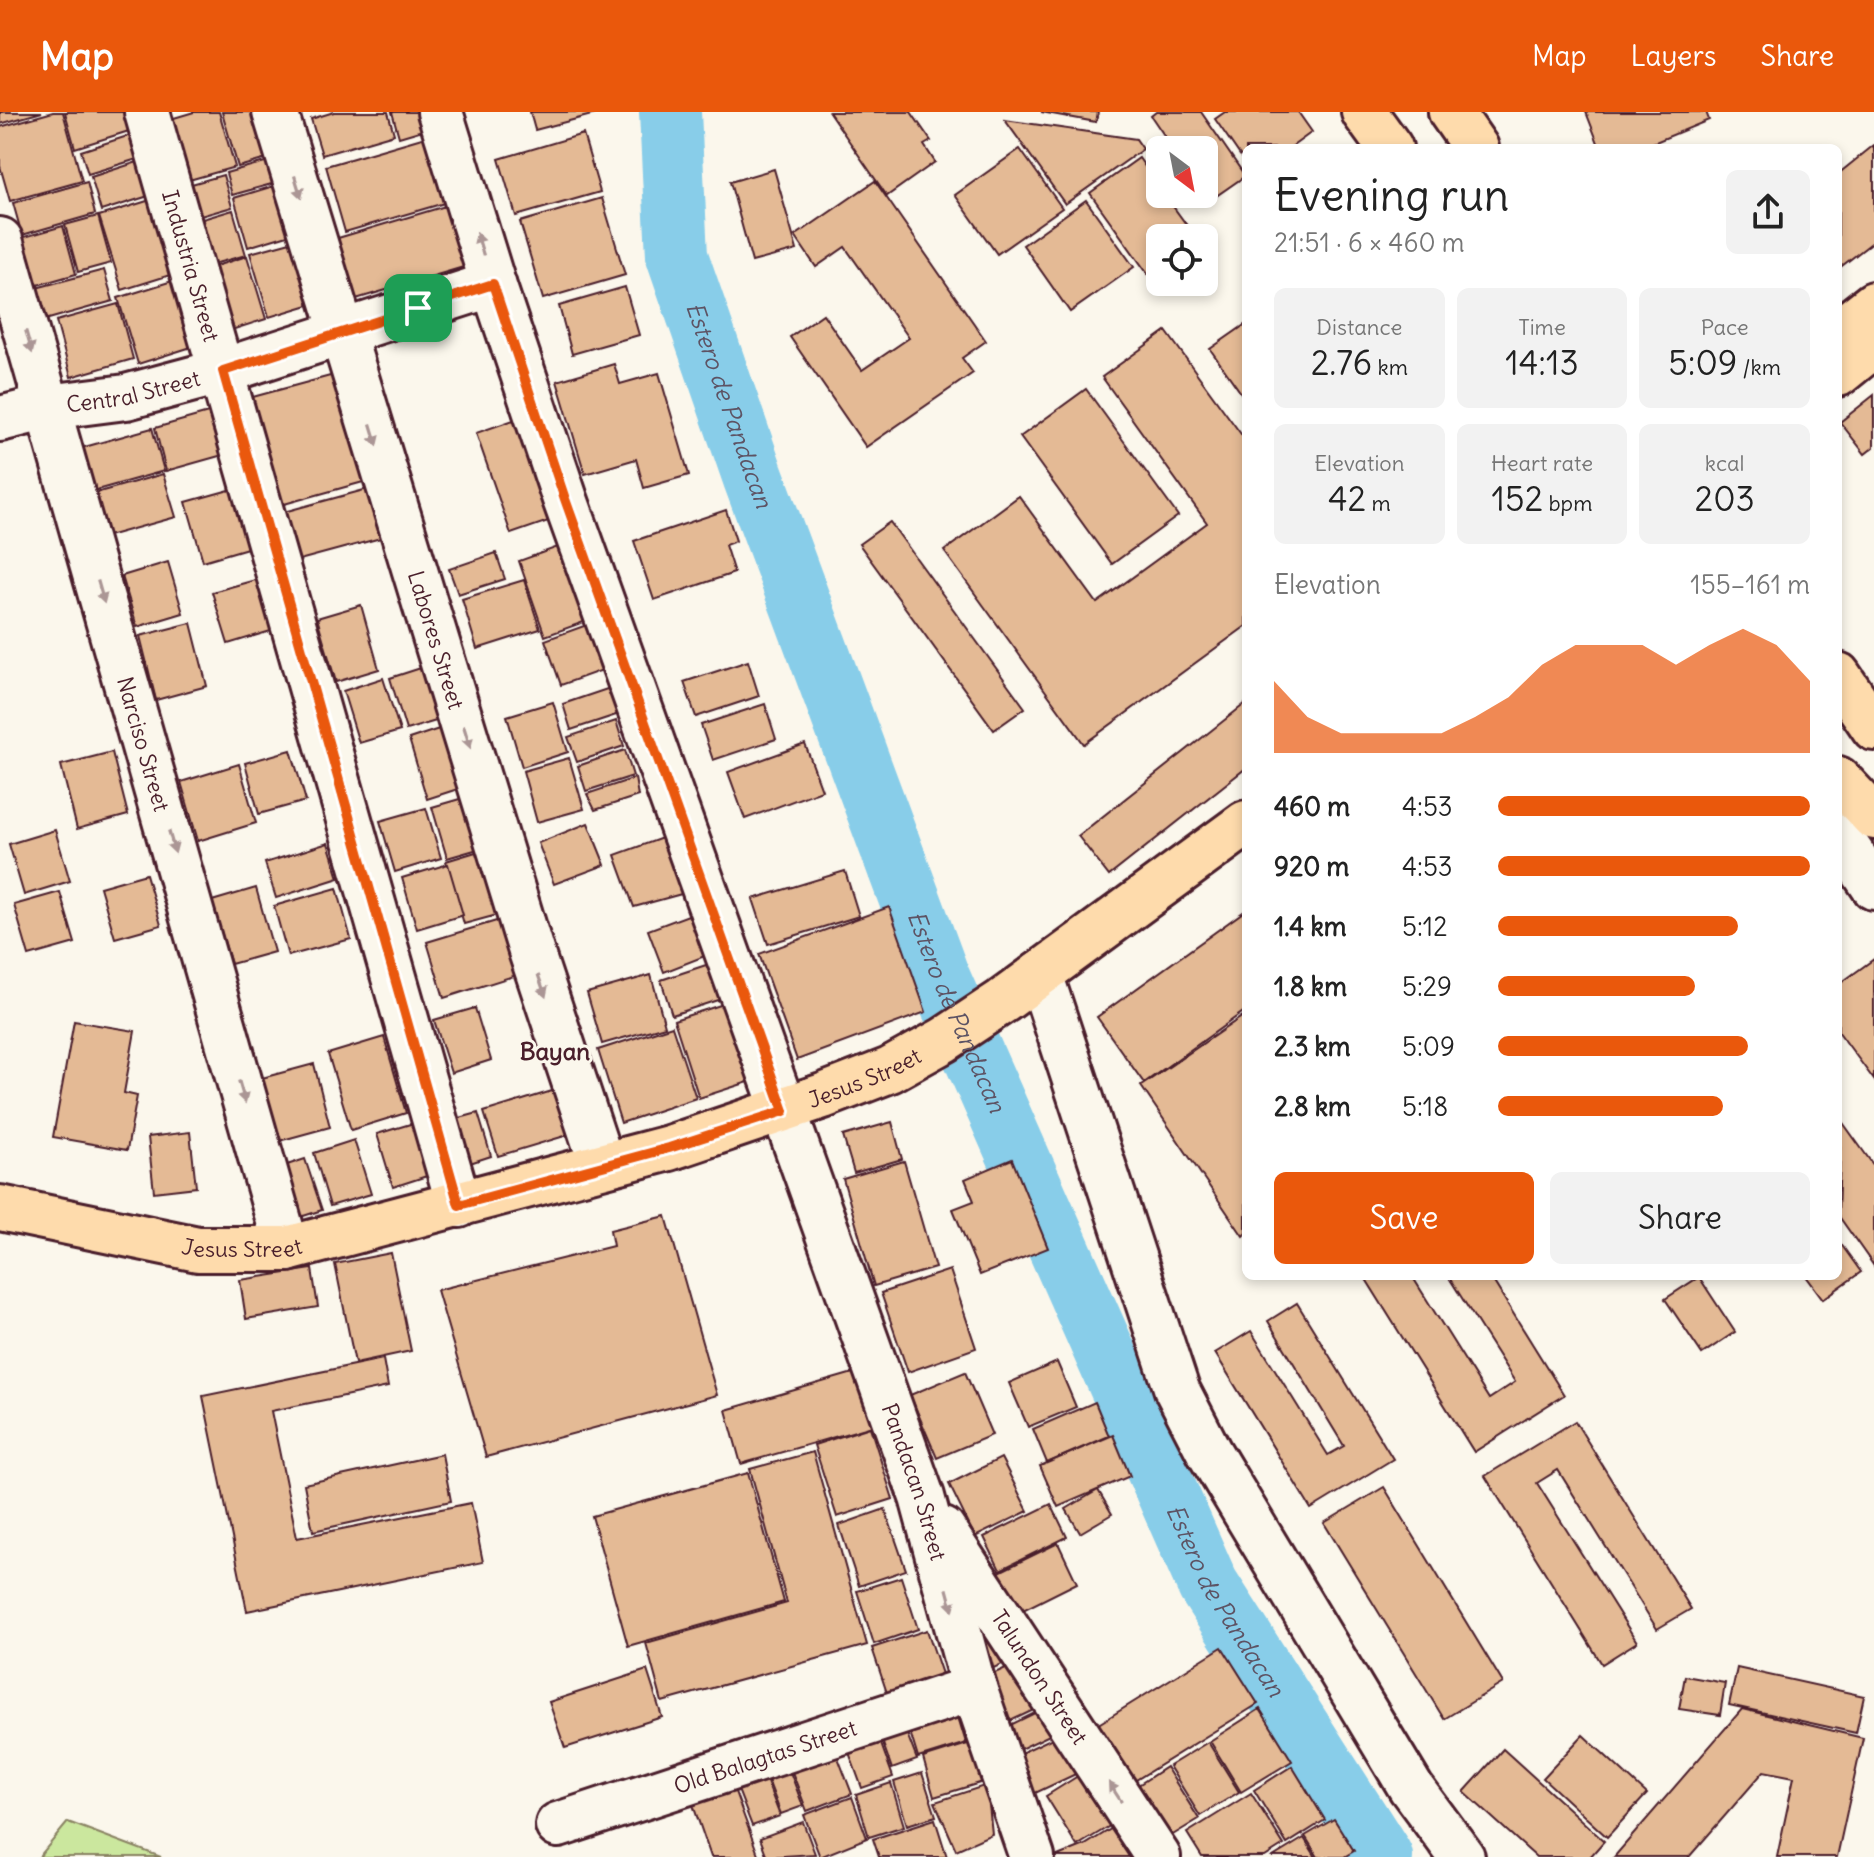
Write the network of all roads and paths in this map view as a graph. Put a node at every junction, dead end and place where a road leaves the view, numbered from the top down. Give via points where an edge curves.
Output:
1 (147, 112) edge
2 (275, 112) edge
3 (440, 112) edge
4 (1364, 112) edge
5 (1451, 112) edge
6 (1387, 144) edge
7 (1473, 144) edge
8 (0, 240) edge
9 (493, 284) junction
10 (1874, 304) edge
11 (1842, 329) edge
12 (343, 332) junction
13 (1874, 345) edge
14 (223, 371) junction
15 (1842, 371) edge
16 (48, 407) junction
17 (0, 419) edge
18 (1842, 681) edge
19 (1874, 728) edge
20 (1842, 783) edge
21 (1874, 817) edge
22 (1242, 826) edge
23 (1842, 840) edge
24 (1874, 887) edge
25 (1040, 974) junction
26 (784, 1111) junction
27 (602, 1165) junction
28 (459, 1205) junction
29 (0, 1208) edge
30 (287, 1249) junction
31 (922, 1497) junction
32 (974, 1688) junction
33 (558, 1825) dead end
34 (1032, 1857) edge
35 (1158, 1857) edge
36 (1462, 1857) edge

1 - 14 street, Industria Street
2 -> 12 street, Labores Street
9 -> 3 street, Pandacan Street
4 - 6 main road
5 - 7 main road
8 -> 16 street, Narciso Street
9 - 12 street, Central Street
9 - 26 street, Pandacan Street
10 - 11 main road
12 - 14 street, Central Street
12 -> 27 street, Labores Street via 531,951
13 - 15 main road
14 - 16 street, Central Street via 126,397
14 - 28 street, Industria Street
16 - 17 street, Central Street
16 -> 30 street, Narciso Street
18 - 19 main road
20 - 21 main road
22 - 25 main road, Jesus Street
23 - 24 street
25 - 26 main road, Jesus Street via 890,1070
25 - 36 street via 1177,1390 1411,1788
26 - 27 main road, Jesus Street
26 - 31 street, Pandacan Street
27 - 28 main road, Jesus Street
28 - 30 main road, Jesus Street
29 - 30 main road, Jesus Street via 198,1249
31 -> 32 street, Pandacan Street
35 -> 31 street, Talundon Street
32 - 33 street, Old Balagtas Street
32 - 34 street, Pandacan Street

